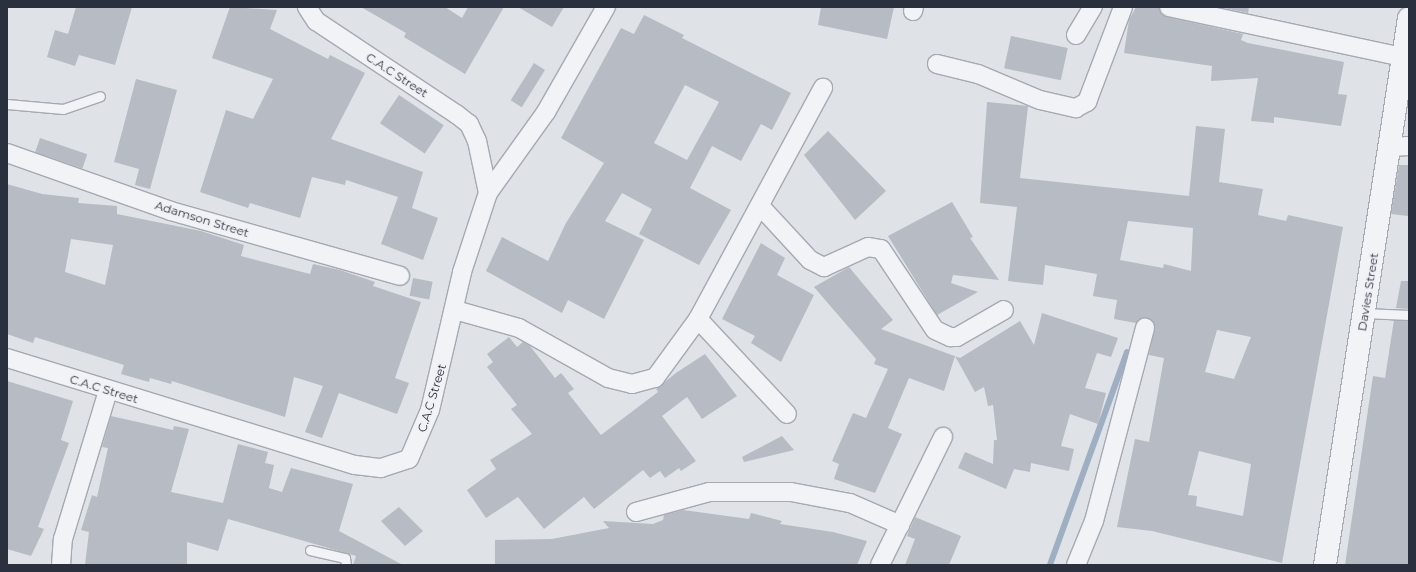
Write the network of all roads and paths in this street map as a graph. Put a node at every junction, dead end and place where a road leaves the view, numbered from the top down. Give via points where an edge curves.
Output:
1 (307, 7) edge
2 (606, 7) edge
3 (1093, 7) edge
4 (1123, 7) edge
5 (1169, 7) edge
6 (1409, 18) edge
7 (1076, 35) dead end
8 (1402, 57) junction
9 (937, 64) dead end
10 (822, 88) dead end
11 (100, 96) dead end
12 (7, 104) edge
13 (1399, 146) edge
14 (7, 153) edge
15 (488, 193) junction
16 (761, 207) junction
17 (400, 276) dead end
18 (455, 310) junction
19 (1004, 310) dead end
20 (1364, 313) junction
21 (1409, 315) edge
22 (698, 320) junction
23 (1145, 328) dead end
24 (7, 358) edge
25 (108, 391) junction
26 (787, 414) dead end
27 (943, 437) dead end
28 (636, 512) dead end
29 (900, 525) junction
30 (310, 550) dead end
31 (61, 565) edge
32 (346, 565) edge
33 (880, 565) edge
34 (1076, 565) edge
35 (1325, 565) edge

1 - 15 street, C.A.C Street via 316,22 469,124 477,141
2 - 15 street via 535,129
3 - 7 street
4 - 9 street via 1087,102 1076,108 1040,100 978,74
5 - 8 street
6 - 8 street, Davies Street
8 - 13 street, Davies Street
10 - 16 street
11 - 12 lane via 63,109
13 - 20 street, Davies Street
14 - 17 street, Adamson Street via 171,211
15 - 18 street, C.A.C Street via 472,235
16 - 19 street via 810,260 824,267 868,247 881,249 935,330 950,337 957,337
16 - 22 street
18 - 22 street via 519,328 608,378 632,384 655,378
18 - 25 street, C.A.C Street via 442,366 416,449 409,459 397,466 381,468 354,465
20 - 21 lane
20 - 35 street, Davies Street
22 - 26 street
23 - 34 street via 1094,521
24 - 25 street, C.A.C Street
25 - 31 street via 63,539
27 - 29 street
28 - 29 street via 709,492 791,492 850,504
29 - 33 street
30 - 32 lane via 345,558

